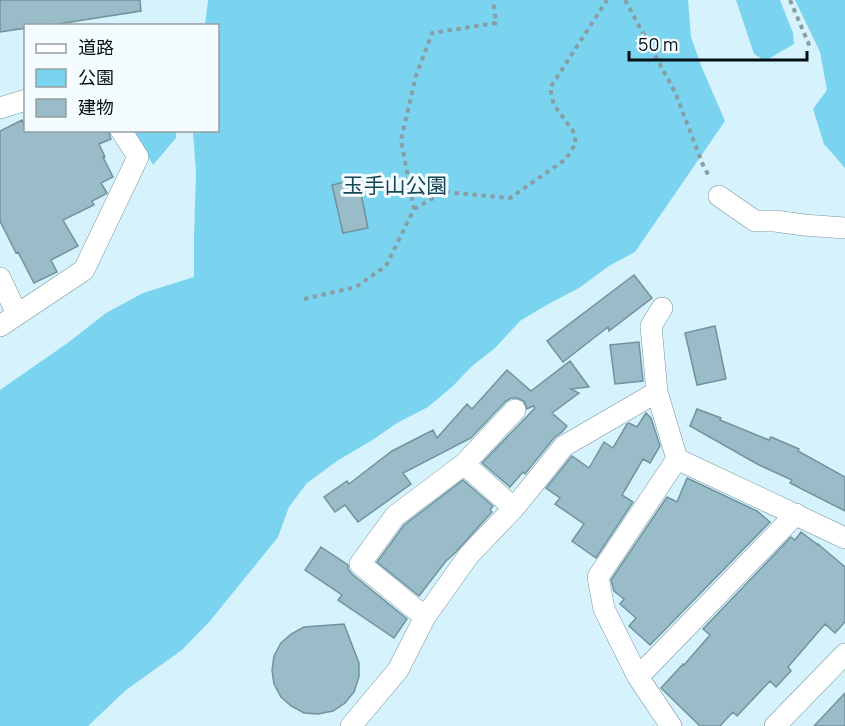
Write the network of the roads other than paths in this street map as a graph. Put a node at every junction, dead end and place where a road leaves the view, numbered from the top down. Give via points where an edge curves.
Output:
1 (24, 101) edge
2 (0, 108) edge
3 (122, 132) edge
4 (719, 196) road end
5 (845, 228) edge
6 (0, 278) edge
7 (662, 308) dead end
8 (8, 320) edge
9 (657, 392) junction
10 (515, 410) dead end
11 (677, 459) junction
12 (464, 464) junction
13 (514, 508) junction
14 (796, 514) junction
15 (845, 538) edge
16 (425, 617) junction
17 (845, 654) edge
18 (638, 677) junction
19 (351, 726) edge
20 (671, 726) edge
21 (775, 726) edge

1 - 2 street
3 - 8 street via 138,157 84,270
4 - 5 street via 755,222
6 - 8 street
7 - 9 street via 651,326
9 - 11 street
9 - 13 street via 564,446
10 - 12 street
11 - 14 street
11 - 18 street via 598,577 604,609
12 - 13 street
12 - 16 street via 395,516 360,564
13 - 16 street via 470,555
14 - 15 street
14 - 18 street
16 - 19 street via 398,670
17 - 21 street
18 - 20 street

